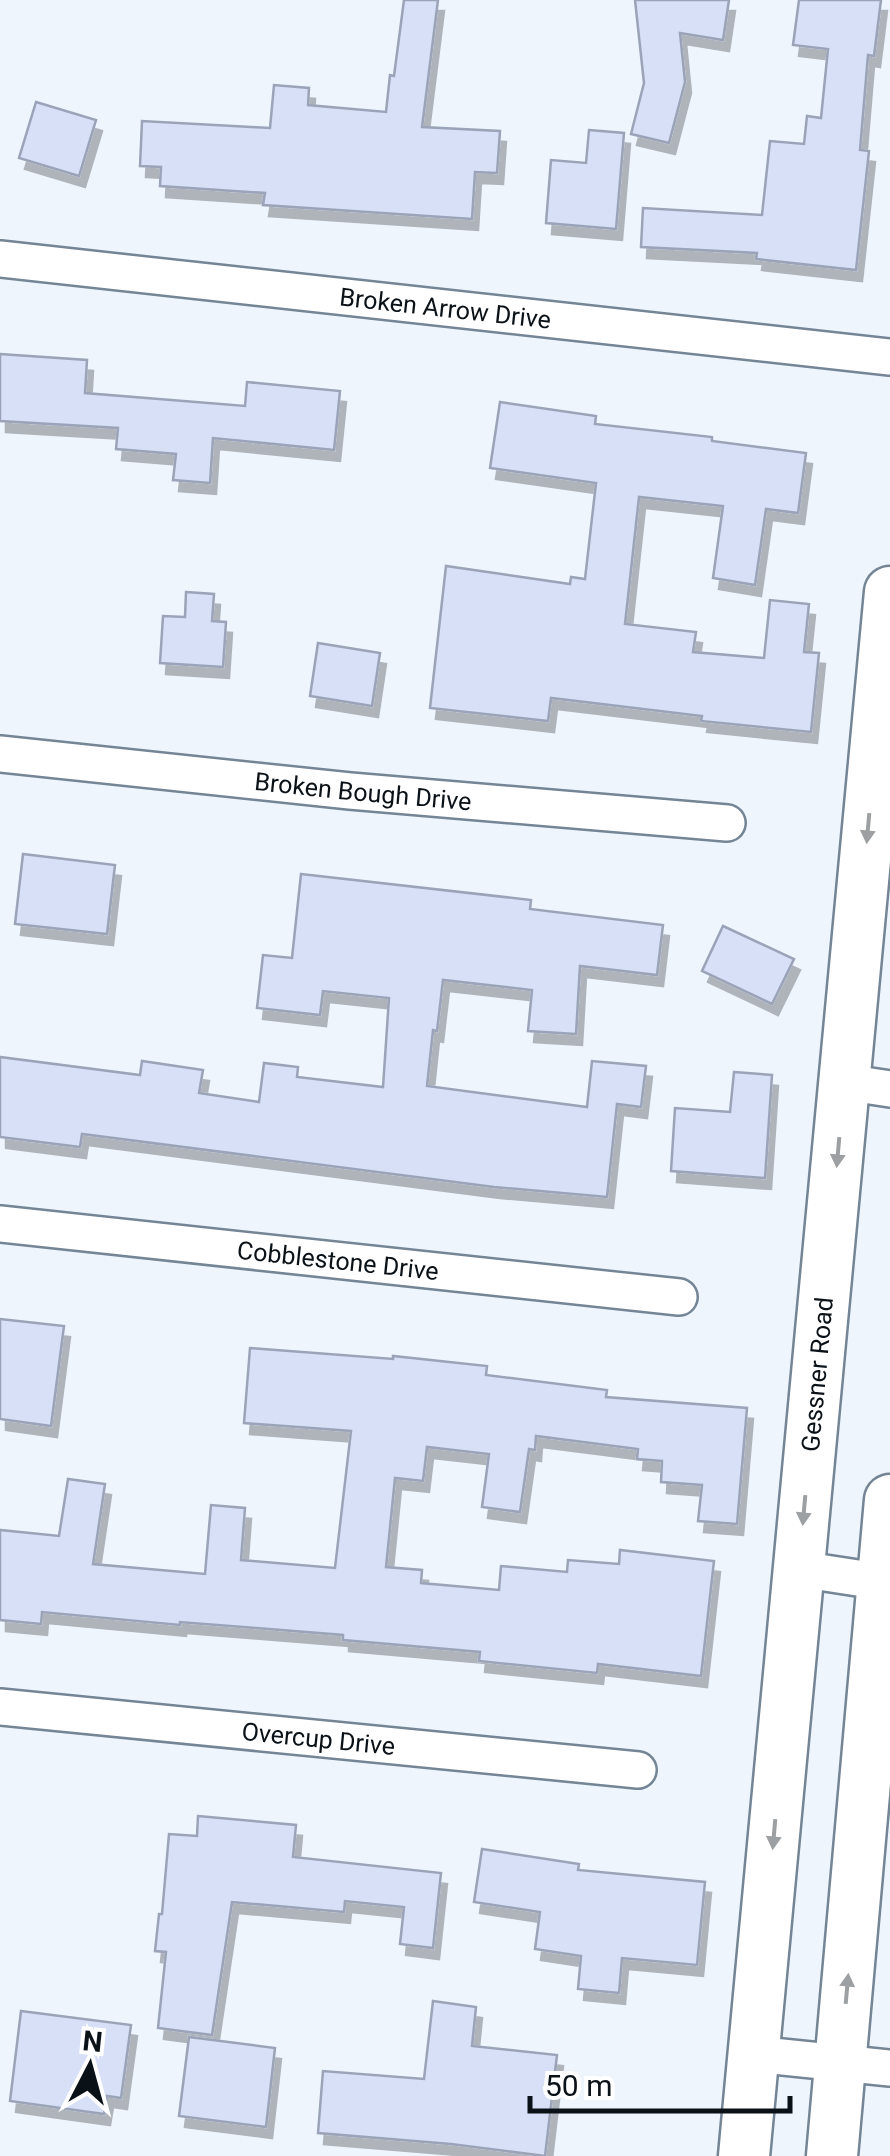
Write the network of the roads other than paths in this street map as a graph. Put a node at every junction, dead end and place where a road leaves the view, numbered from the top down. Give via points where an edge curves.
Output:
1 (0, 259) edge
2 (890, 357) edge
3 (889, 612) edge
4 (0, 754) edge
5 (728, 823) dead end
6 (867, 1086) edge
7 (0, 1224) edge
8 (678, 1297) dead end
9 (890, 1500) edge
10 (799, 1570) junction
11 (886, 1582) edge
12 (0, 1707) edge
13 (638, 1770) dead end
14 (753, 2054) junction
15 (841, 2062) junction
16 (890, 2068) edge
17 (744, 2156) edge
18 (832, 2156) edge

1 - 2 street, Broken Arrow Drive
3 -> 6 main road, Gessner Road
4 - 5 street, Broken Bough Drive
6 -> 10 main road, Gessner Road
7 - 8 street, Cobblestone Drive
9 - 11 main road
10 - 11 street
10 -> 14 main road, Gessner Road
15 -> 11 main road
12 - 13 street, Overcup Drive
14 - 15 street
14 - 17 main road, Gessner Road
15 - 16 street
15 - 18 main road

